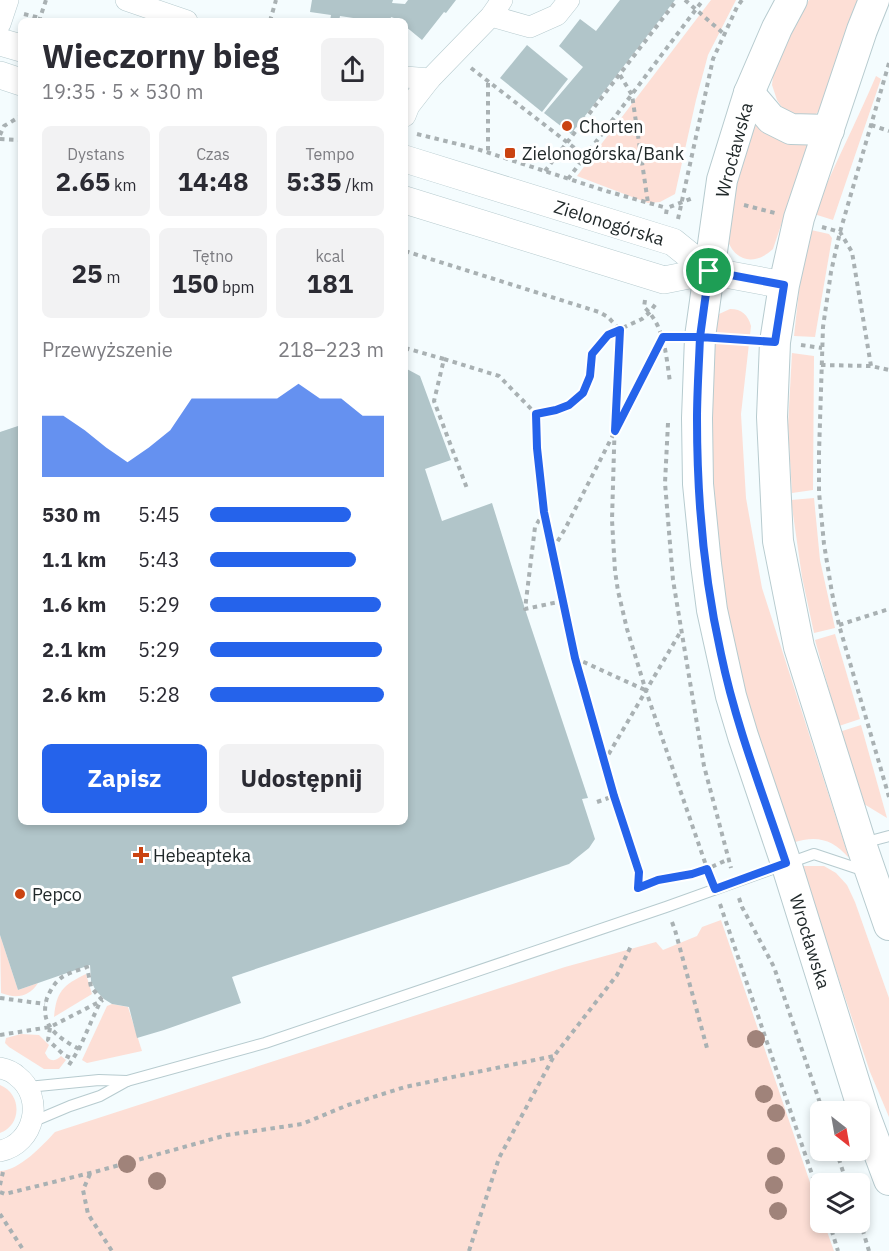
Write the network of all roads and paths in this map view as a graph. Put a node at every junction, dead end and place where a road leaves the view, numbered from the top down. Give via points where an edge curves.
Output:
1 (8, 0) edge
2 (46, 0) edge
3 (126, 0) edge
4 (276, 0) edge
5 (569, 0) edge
6 (677, 0) edge
7 (686, 0) edge
8 (703, 0) edge
9 (742, 0) edge
10 (792, 0) edge
11 (874, 0) edge
12 (496, 8) edge
13 (696, 10) junction
14 (40, 18) edge
15 (178, 18) edge
16 (271, 18) edge
17 (0, 24) edge
18 (724, 34) junction
19 (0, 42) edge
20 (18, 47) edge
21 (889, 63) edge
22 (471, 68) dead end
23 (0, 75) edge
24 (620, 75) junction
25 (408, 77) edge
26 (430, 79) junction
27 (18, 81) edge
28 (488, 82) junction
29 (749, 93) junction
30 (632, 95) junction
31 (18, 118) edge
32 (409, 124) edge
33 (871, 125) junction
34 (2, 126) edge
35 (829, 130) junction
36 (889, 131) edge
37 (0, 137) edge
38 (18, 140) edge
39 (567, 142) junction
40 (488, 153) junction
41 (585, 156) junction
42 (408, 160) edge
43 (545, 171) junction
44 (568, 179) junction
45 (408, 201) edge
46 (682, 202) dead end
47 (648, 203) junction
48 (667, 208) dead end
49 (840, 232) junction
50 (408, 252) edge
51 (709, 271) junction
52 (784, 285) junction
53 (620, 330) junction
54 (700, 337) junction
55 (775, 342) junction
56 (822, 348) junction
57 (408, 349) edge
58 (444, 359) junction
59 (821, 364) junction
60 (872, 366) junction
61 (889, 370) edge
62 (536, 414) junction
63 (615, 431) junction
64 (468, 491) dead end
65 (544, 512) junction
66 (553, 549) junction
67 (563, 602) junction
68 (889, 609) edge
69 (839, 625) junction
70 (682, 631) dead end
71 (575, 658) junction
72 (646, 691) junction
73 (604, 762) junction
74 (614, 796) junction
75 (889, 797) edge
76 (597, 802) dead end
77 (889, 836) edge
78 (861, 844) junction
79 (729, 859) dead end
80 (786, 863) junction
81 (707, 869) junction
82 (871, 873) junction
83 (715, 889) junction
84 (666, 907) junction
85 (889, 925) edge
86 (632, 944) dead end
87 (0, 998) edge
88 (102, 1000) junction
89 (45, 1004) junction
90 (50, 1027) junction
91 (0, 1035) edge
92 (707, 1048) dead end
93 (554, 1056) junction
94 (73, 1059) dead end
95 (1, 1067) edge
96 (128, 1081) junction
97 (28, 1087) junction
98 (32, 1122) junction
99 (0, 1151) edge
100 (90, 1173) junction
101 (812, 1173) edge
102 (889, 1180) edge
103 (0, 1192) edge
104 (0, 1213) edge
105 (832, 1233) edge
106 (864, 1233) edge
107 (24, 1251) edge
108 (112, 1251) edge
109 (469, 1251) edge
110 (838, 1251) edge
111 (869, 1251) edge

1 - 17 street
2 - 14 path
3 - 15 street
4 - 16 path
5 - 12 street via 557,15 530,27
6 - 24 path
7 - 13 path
8 - 13 path
9 - 18 path
10 - 29 main road, Wrocławska
11 - 35 main road
12 - 26 street
13 - 18 path
13 - 30 path
18 - 46 path via 713,59
19 - 20 street
21 - 33 path
22 - 28 path
23 - 27 street
24 - 30 path
24 - 39 path
25 - 26 street
26 - 32 street via 409,106
28 - 39 path
28 - 40 path
29 - 35 main road via 771,119 791,129
29 - 51 main road, Wrocławska via 722,180
30 - 41 path
30 - 47 path
31 - 34 path
32 - 40 path
33 - 36 path
33 - 49 path
34 - 37 path
35 - 52 main road via 799,218
37 - 38 path
39 - 41 path
39 - 43 path
40 - 43 path
41 - 44 path
42 - 51 street, Zielonogórska via 673,242
43 - 44 path
44 - 47 path
45 - 51 street via 664,280
47 - 48 path
49 - 56 path
49 - 60 path via 852,252
50 - 53 path via 599,312
51 - 52 street
51 - 54 main road, Wrocławska
52 - 55 main road
53 - 62 path via 608,335 592,354 583,393 569,405
53 - 63 path
54 - 55 path
54 - 63 path via 663,337
54 - 80 main road, Wrocławska via 698,484 712,610 731,696
55 - 56 path
55 - 78 main road via 772,417 778,541 799,647
56 - 59 path
57 - 58 path
58 - 62 path via 499,376
58 - 64 path via 434,401
59 - 60 path
59 - 69 path via 819,492
60 - 61 path
62 - 65 path
63 - 66 path
63 - 72 path via 615,571
65 - 66 path
65 - 67 path via 535,527 525,609
66 - 67 path
67 - 71 path
68 - 69 path
69 - 75 path
70 - 72 path
71 - 72 path
71 - 73 path
72 - 73 path
72 - 81 path
73 - 74 path
74 - 76 path
74 - 81 path via 639,872 638,888
77 - 78 lane
78 - 82 main road
79 - 81 path
80 - 82 lane via 814,854
80 - 83 lane
80 - 102 main road, Wrocławska via 864,1113
81 - 83 path
82 - 85 main road
83 - 84 lane
83 - 101 path
84 - 92 path
84 - 96 lane via 265,1043
86 - 93 path via 617,975
87 - 89 path
88 - 89 path via 91,987 87,967 62,976
88 - 90 path
88 - 90 path via 79,1049
89 - 90 path via 45,1020
90 - 91 path
90 - 94 path via 48,1040
93 - 100 path via 405,1087 302,1124 227,1135
93 - 109 path via 500,1158
95 - 97 street via 17,1075
96 - 97 lane
96 - 98 lane
97 - 98 street via 34,1105
98 - 99 street via 16,1144
100 - 103 path
100 - 108 path via 83,1190 88,1214
104 - 107 path
105 - 110 path
106 - 111 path

